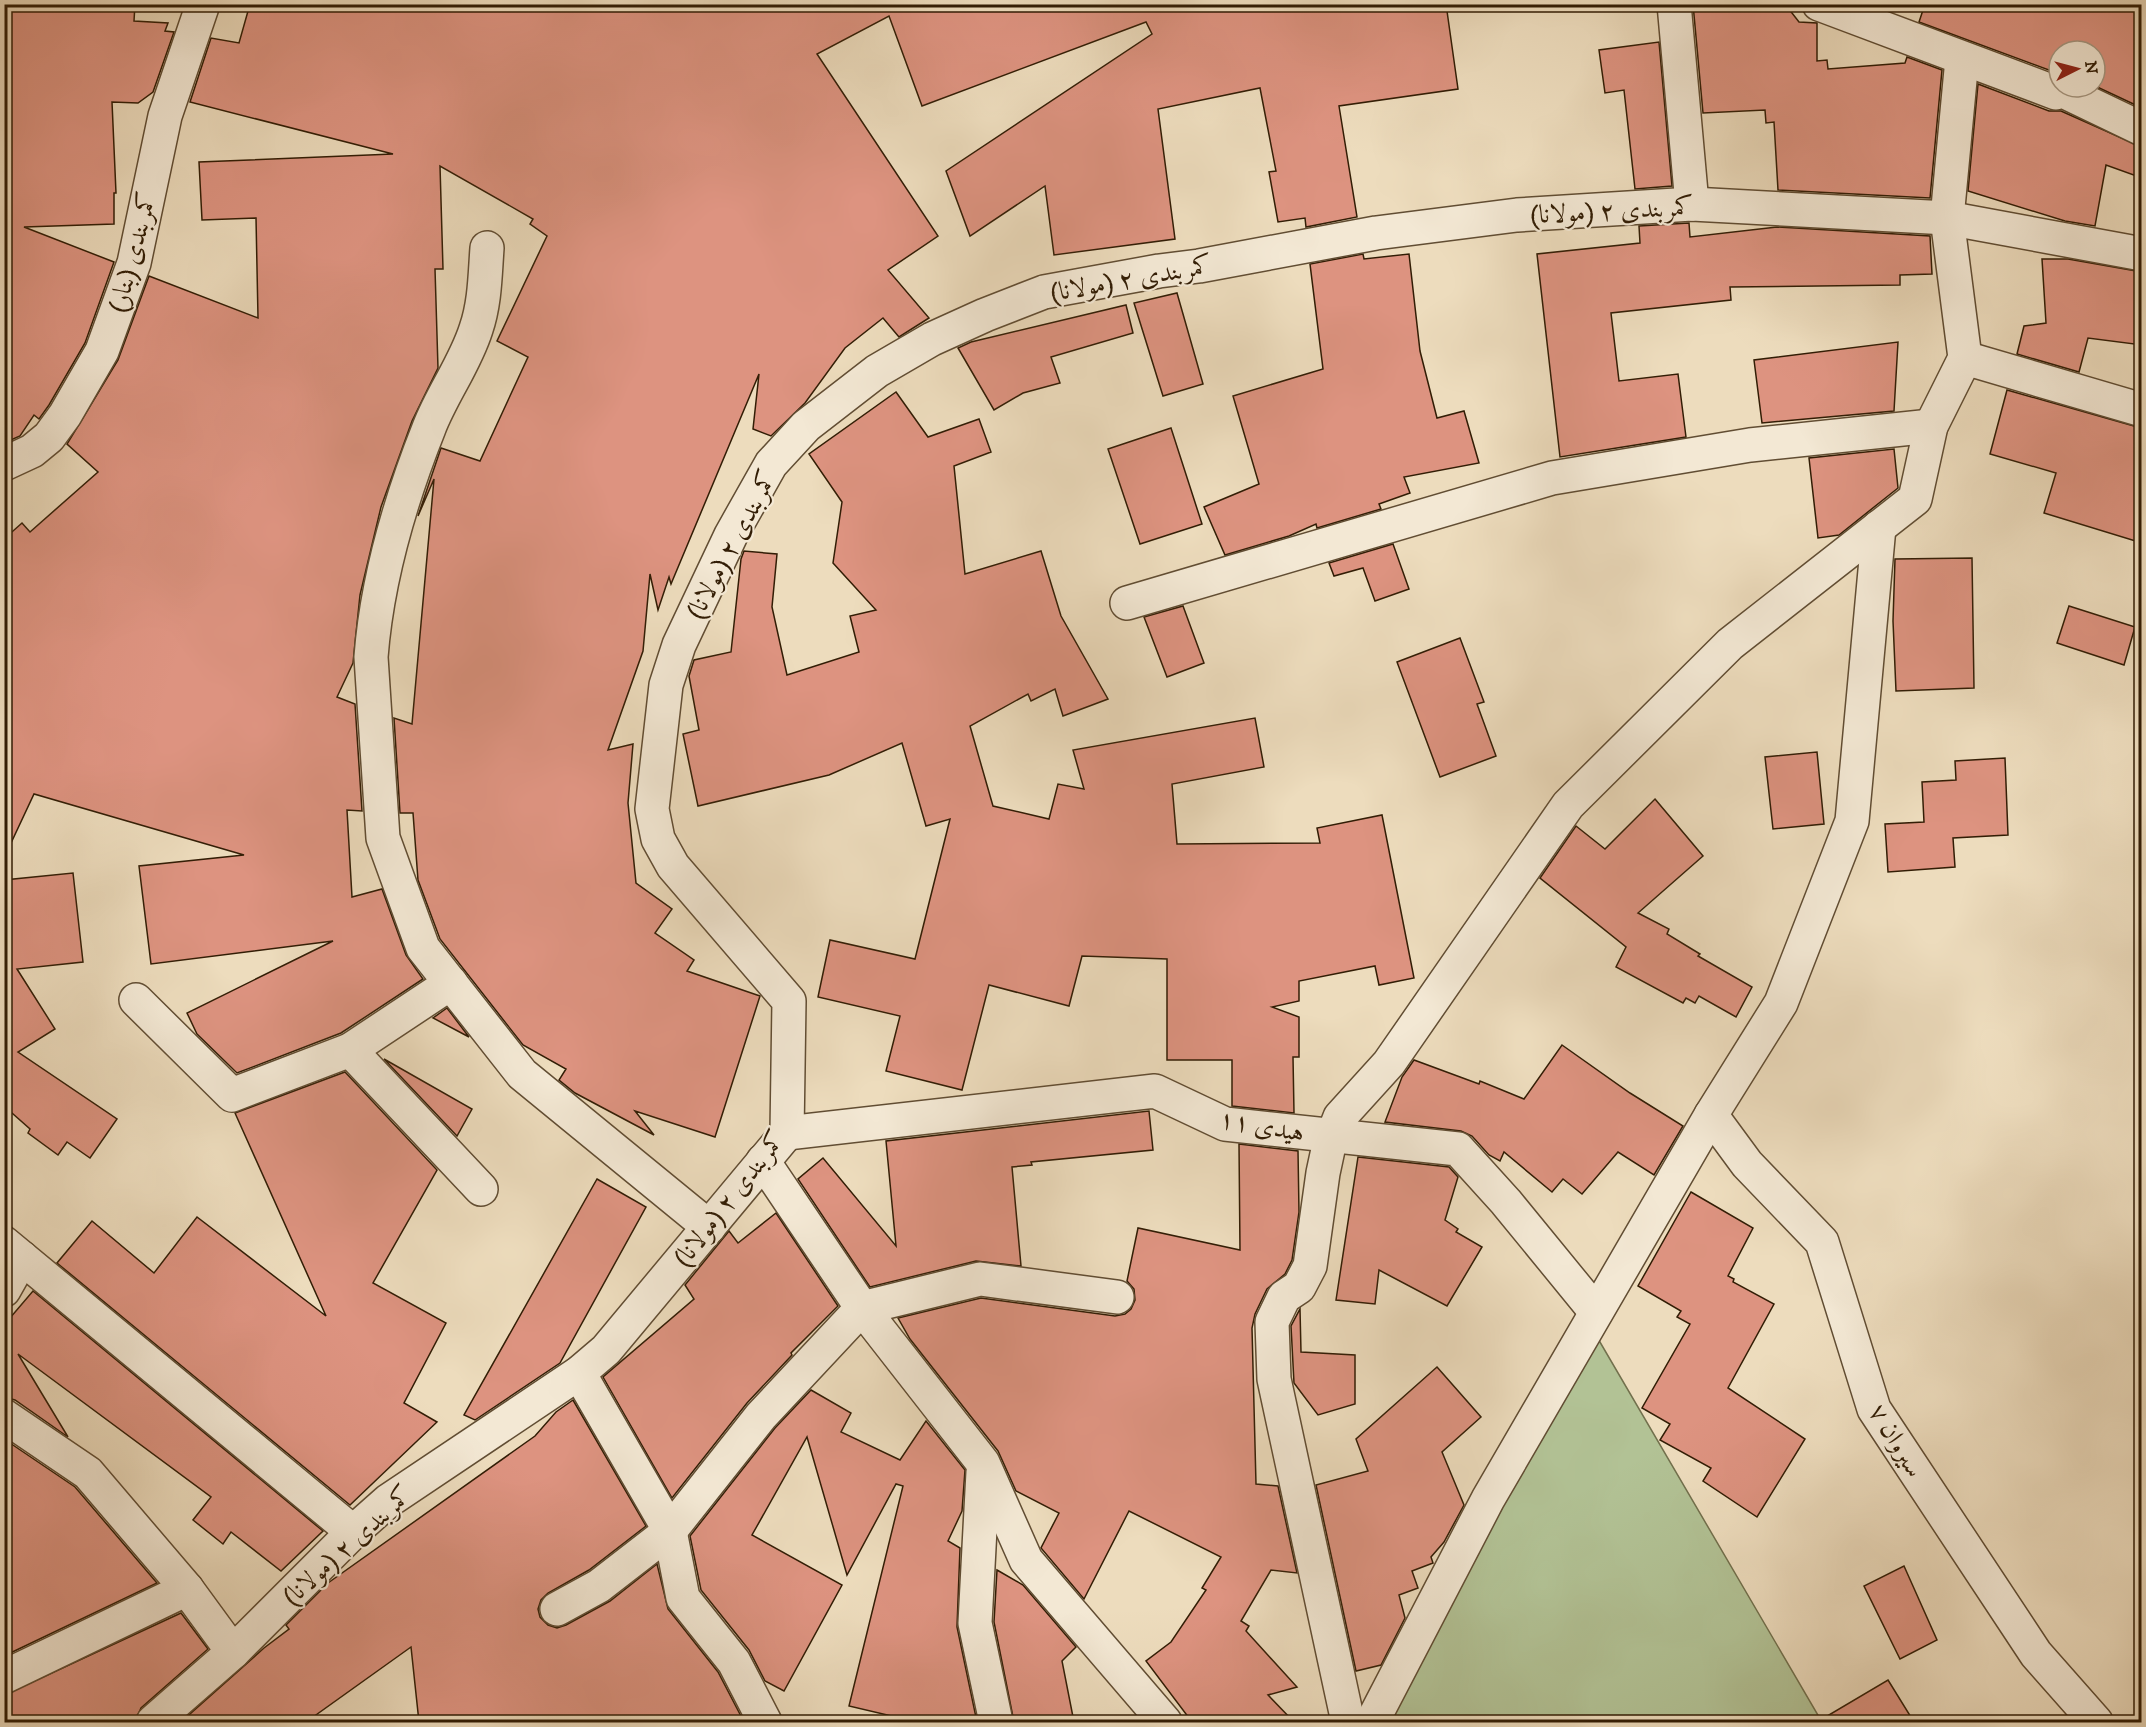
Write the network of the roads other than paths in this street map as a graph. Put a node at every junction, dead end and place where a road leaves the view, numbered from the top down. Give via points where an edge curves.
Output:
1 (203, 4) edge
2 (1674, 4) edge
3 (1819, 4) edge
4 (1962, 59) junction
5 (2142, 129) edge
6 (1692, 204) junction
7 (1947, 218) junction
8 (487, 248) dead end
9 (2142, 254) edge
10 (1965, 358) junction
11 (2142, 410) edge
12 (1931, 426) junction
13 (4, 464) edge
14 (1879, 527) junction
15 (1127, 603) dead end
16 (451, 983) junction
17 (136, 1000) dead end
18 (350, 1050) junction
19 (1711, 1115) junction
20 (787, 1133) junction
21 (1333, 1136) junction
22 (763, 1161) junction
23 (481, 1189) dead end
24 (709, 1227) junction
25 (13, 1250) edge
26 (4, 1290) edge
27 (1117, 1297) dead end
28 (862, 1308) junction
29 (1596, 1312) junction
30 (579, 1373) junction
31 (4, 1416) edge
32 (983, 1463) junction
33 (670, 1531) junction
34 (353, 1532) junction
35 (187, 1589) junction
36 (557, 1609) dead end
37 (233, 1652) junction
38 (4, 1677) edge
39 (766, 1721) edge
40 (153, 1722) edge
41 (996, 1722) edge
42 (1165, 1722) edge
43 (1348, 1722) edge
44 (1372, 1722) edge
45 (2096, 1722) edge

1 - 13 street, کمربندی (بنار) via 165,116 134,263 102,351 49,437 32,451
2 - 6 street
3 - 4 street
4 - 5 street via 2056,93 2063,91
4 - 7 street
6 - 7 street, کمربندی ۲ (مولانا)
6 - 20 street, کمربندی ۲ (مولانا) via 1517,215 1376,233 1044,292 932,339 877,371 806,426 771,464 748,501 679,645 666,686 652,809 658,839 673,866 789,1001
7 - 9 street, کمربندی ۲ (مولانا)
7 - 10 street
8 - 16 street via 476,329 429,426 404,496 386,563 370,657 383,838 423,948
10 - 11 street
10 - 12 street
12 - 14 street via 1915,499
12 - 15 street via 1750,445 1552,478
14 - 19 street via 1852,821 1781,1003
14 - 21 street via 1730,644 1568,805 1389,1063 1340,1117
16 - 18 street
16 - 24 street via 522,1074
17 - 18 street via 232,1095
18 - 23 street
19 - 29 street
19 - 45 street, سیروان ۷ via 1748,1164 1822,1242 1874,1409 2036,1654
20 - 21 street, هیدی ۱۱ via 1155,1092 1225,1124
20 - 22 street, کمربندی ۲ (مولانا)
21 - 29 street, هیدی ۱۱ via 1458,1149
21 - 43 street via 1323,1173 1310,1266 1299,1287 1284,1297 1272,1322 1274,1379
22 - 24 street, کمربندی ۲ (مولانا)
22 - 28 street
24 - 30 street, کمربندی ۲ (مولانا) via 606,1350
25 - 26 street
25 - 34 street
27 - 28 street via 980,1279
28 - 32 street
28 - 33 street via 761,1416
29 - 44 street via 1488,1499
30 - 33 street
30 - 34 street, کمربندی ۲ (مولانا) via 388,1501
31 - 35 street via 88,1473
32 - 41 street via 975,1623
32 - 42 street via 1026,1560
33 - 36 street via 599,1586
33 - 39 street via 683,1598 734,1662
34 - 37 street, کمربندی ۲ (مولانا)
35 - 37 street
35 - 38 street
37 - 40 street, کمربندی ۲ (مولانا)

